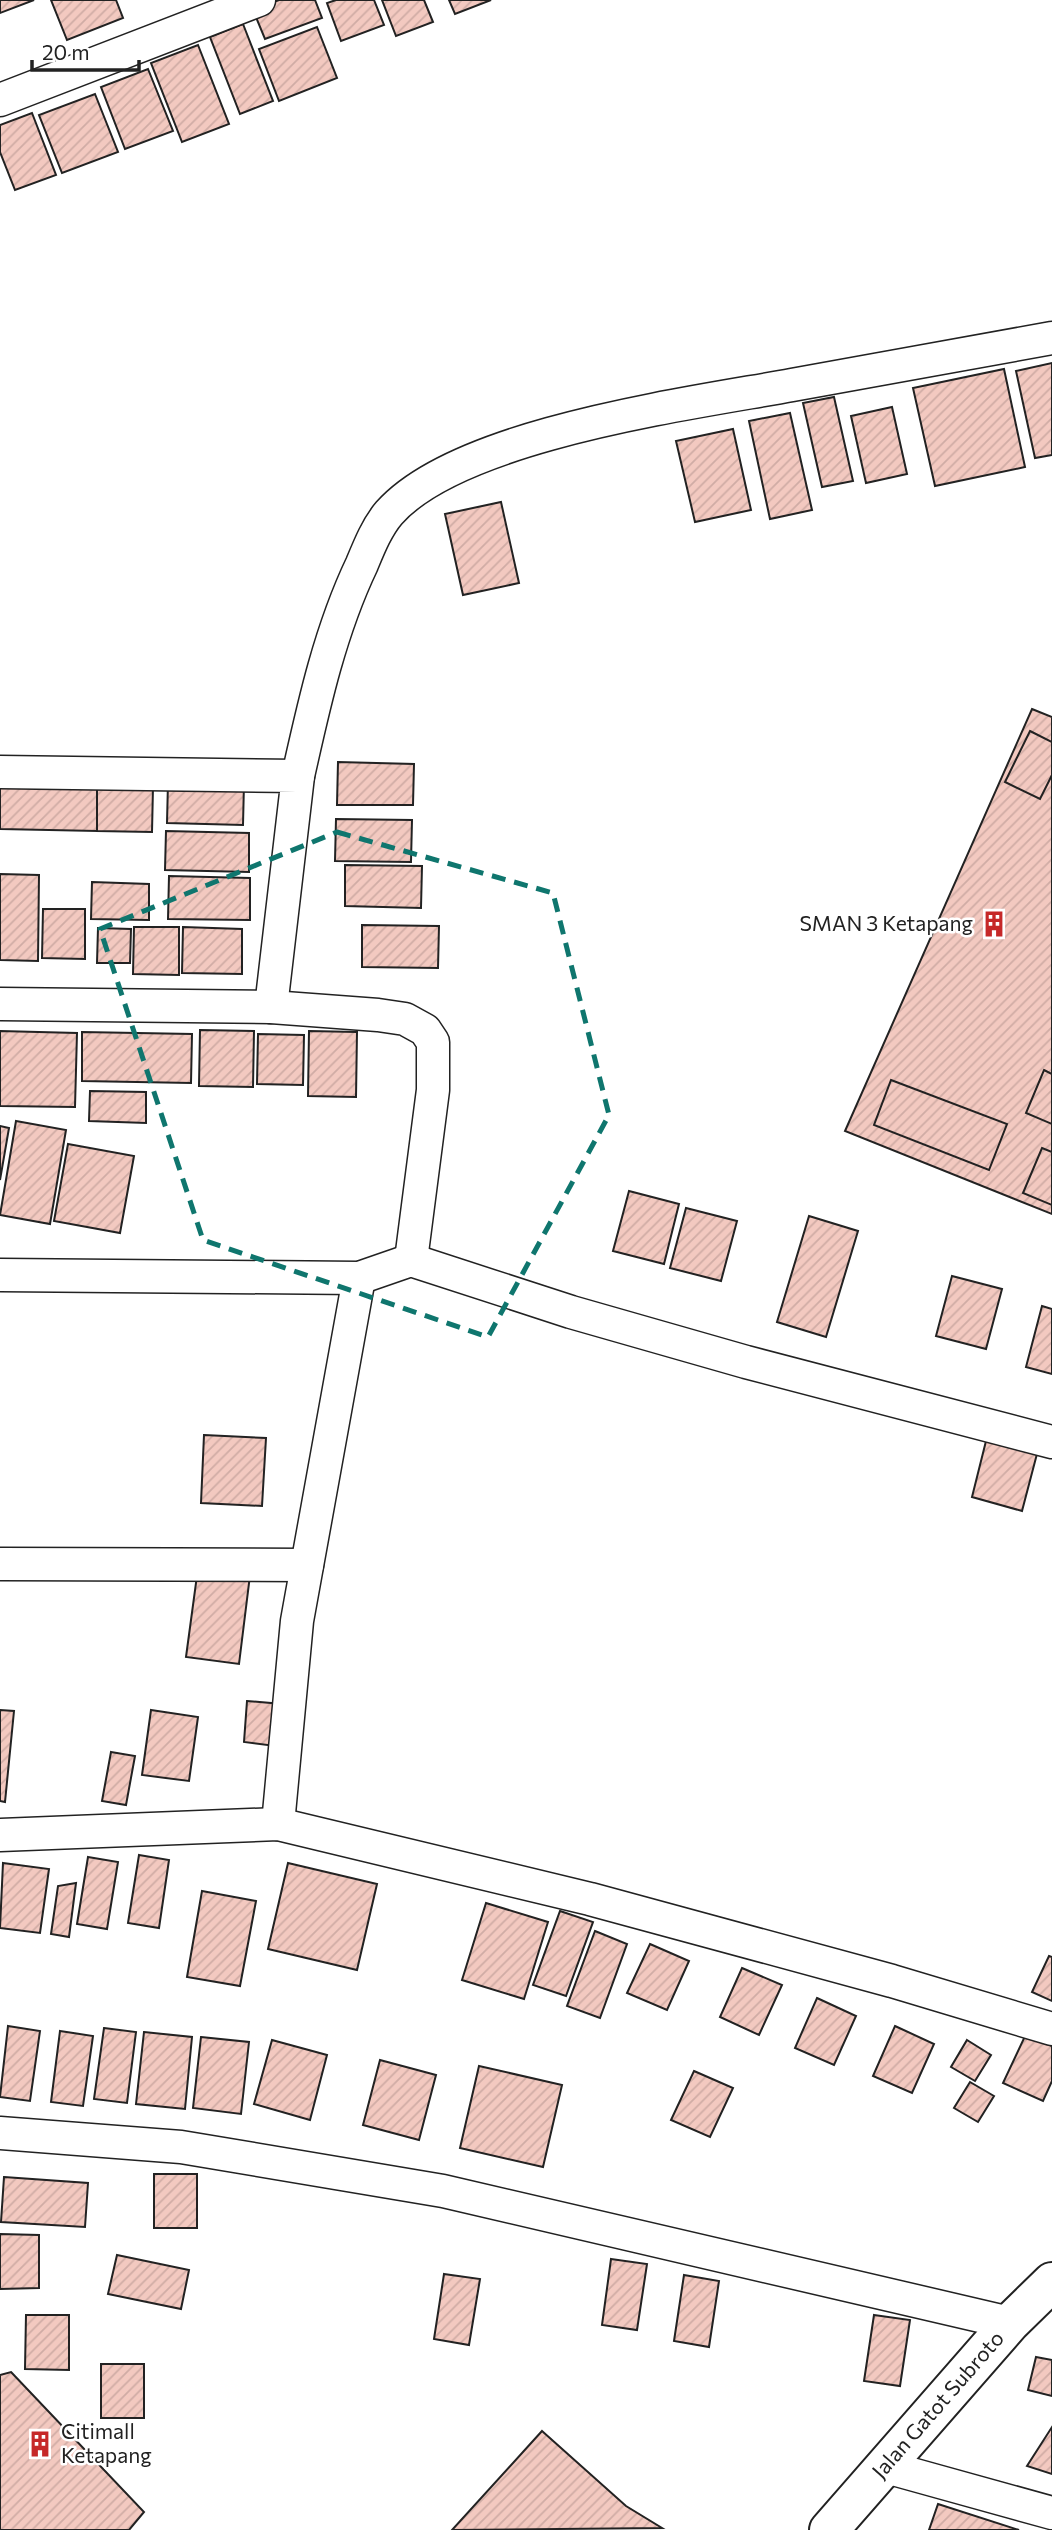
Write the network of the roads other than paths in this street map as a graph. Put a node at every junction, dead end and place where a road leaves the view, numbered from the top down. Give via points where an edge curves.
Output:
1 (259, 0) edge
2 (0, 100) edge
3 (1052, 338) edge
4 (0, 772) edge
5 (298, 776) junction
6 (0, 1004) edge
7 (271, 1007) junction
8 (411, 1260) junction
9 (0, 1275) edge
10 (359, 1278) junction
11 (1052, 1443) edge
12 (0, 1564) edge
13 (307, 1565) junction
14 (278, 1824) junction
15 (0, 1835) edge
16 (1052, 2029) edge
17 (0, 2133) edge
18 (1052, 2282) edge
19 (1010, 2323) junction
20 (886, 2467) junction
21 (1052, 2512) edge
22 (829, 2530) edge

1 - 2 street
3 - 5 street via 627,415 482,456 436,476 389,513 360,566 321,674
4 - 5 street
5 - 7 street
6 - 7 street
7 - 8 street via 405,1019 425,1030 432,1042 433,1090
8 - 10 street
8 - 11 street via 570,1312
9 - 10 street
10 - 13 street
12 - 13 street
13 - 14 street via 288,1690
14 - 15 street
14 - 16 street via 590,1899
17 - 19 street via 181,2147 443,2191
18 - 19 street, Jalan Gatot Subroto
19 - 20 street, Jalan Gatot Subroto
20 - 21 street
20 - 22 street, Jalan Gatot Subroto

